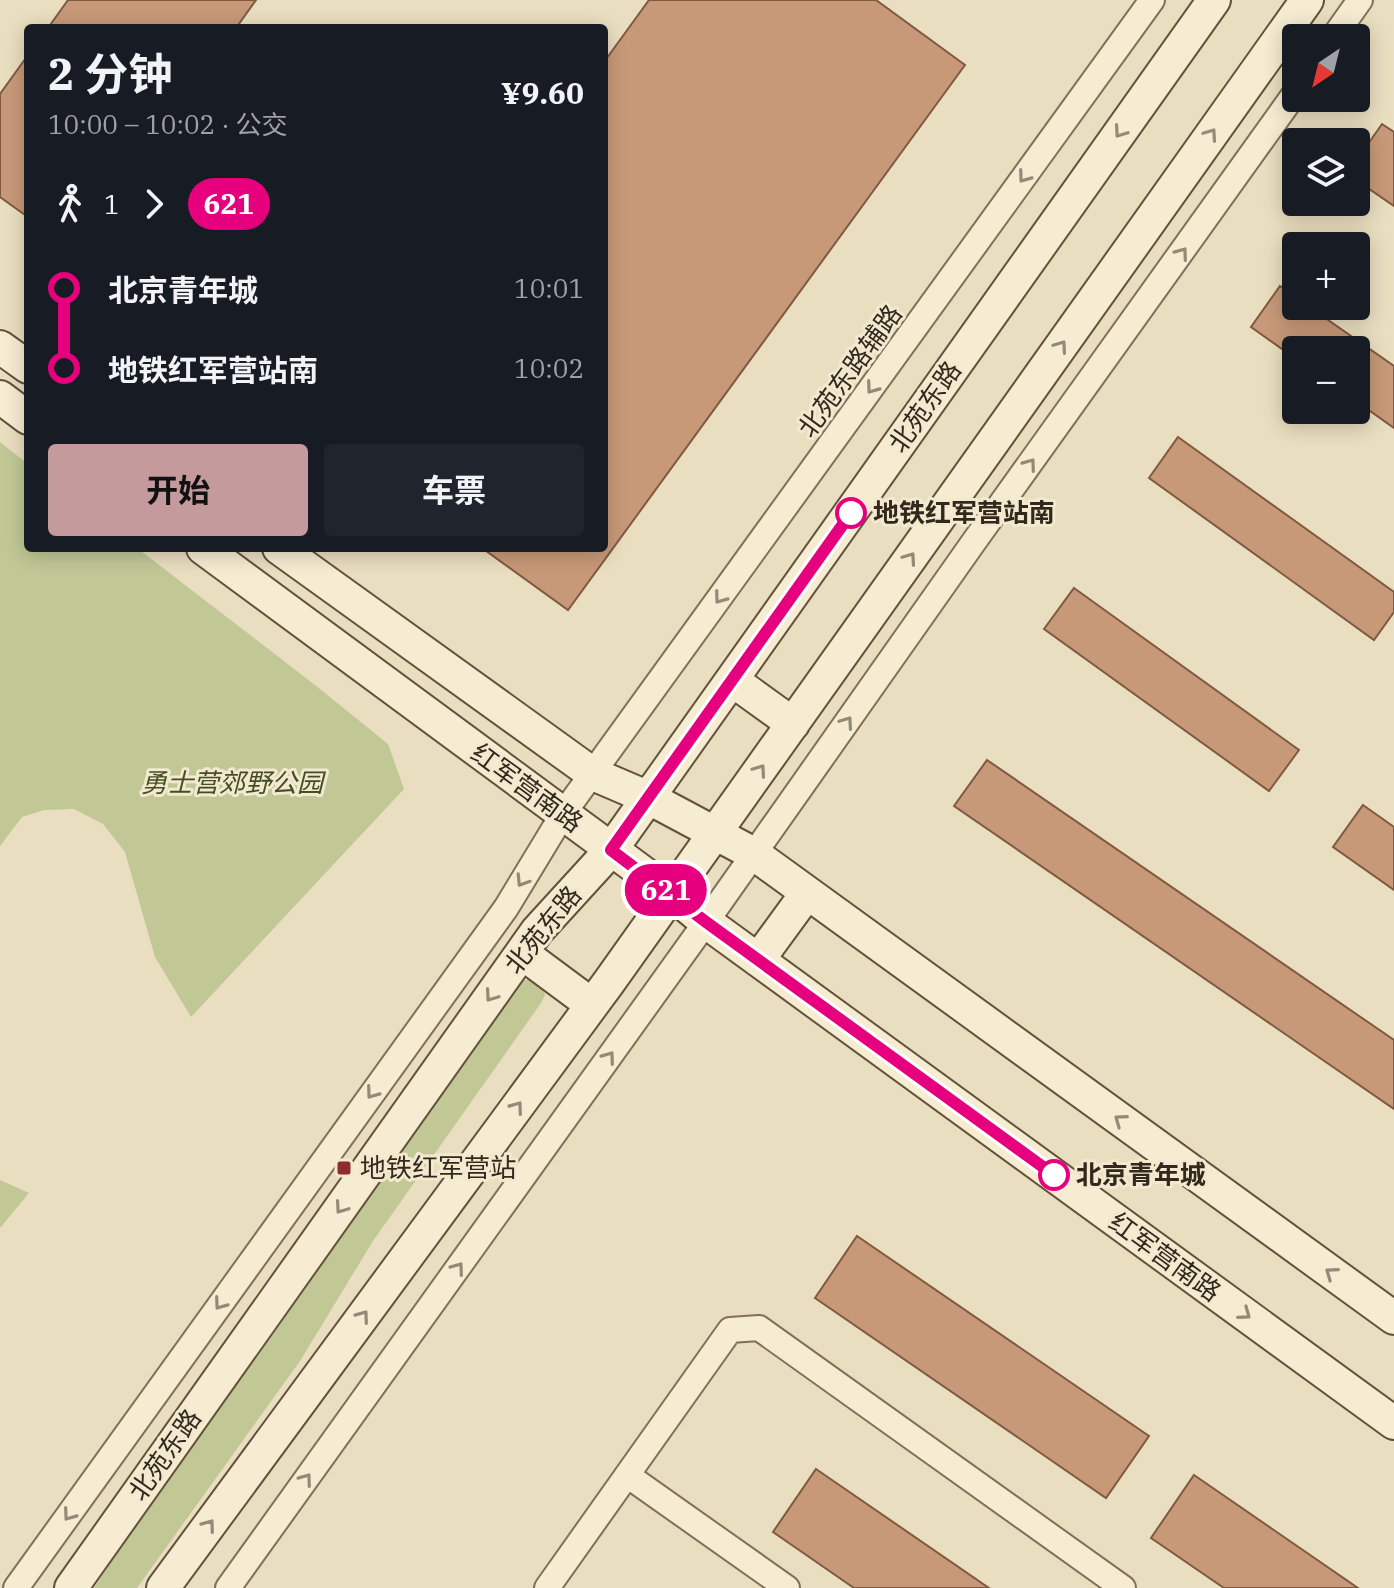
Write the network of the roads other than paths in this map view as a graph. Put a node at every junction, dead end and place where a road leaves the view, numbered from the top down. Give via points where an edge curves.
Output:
1 (1152, 0) edge
2 (1214, 0) edge
3 (1307, 0) edge
4 (1360, 0) edge
5 (1343, 24) edge
6 (1282, 112) edge
7 (0, 347) edge
8 (24, 364) edge
9 (0, 397) edge
10 (24, 415) edge
11 (208, 552) edge
12 (285, 552) edge
13 (732, 680) junction
14 (793, 724) junction
15 (593, 774) junction
16 (649, 798) junction
17 (563, 814) junction
18 (715, 834) junction
19 (611, 850) junction
20 (754, 854) junction
21 (807, 893) junction
22 (672, 894) junction
23 (706, 922) junction
24 (522, 953) junction
25 (758, 960) junction
26 (592, 1005) junction
27 (1394, 1318) edge
28 (1394, 1423) edge
29 (627, 1475) junction
30 (16, 1588) edge
31 (71, 1588) edge
32 (163, 1588) edge
33 (228, 1588) edge
34 (547, 1588) edge
35 (787, 1588) edge
36 (1123, 1588) edge

1 -> 15 street, 北苑东路辅路
2 -> 13 main road, 北苑东路
14 -> 3 main road
4 - 5 street
20 -> 6 street
7 - 8 main road
9 - 10 main road
11 - 17 main road, 红军营南路
12 - 15 main road, 红军营南路
13 - 14 main road
13 - 16 main road, 北苑东路
18 -> 14 main road
15 - 16 main road, 红军营南路
15 - 17 street, 北苑东路辅路
16 - 18 main road, 红军营南路
16 - 19 main road, 北苑东路
17 - 19 main road, 红军营南路
17 -> 30 street, 北苑东路辅路 via 506,908
18 - 20 main road, 红军营南路
18 - 22 main road
19 - 22 main road, 红军营南路
19 - 24 main road, 北苑东路
20 - 21 main road, 红军营南路
20 - 23 street
21 - 25 main road
27 -> 21 main road, 红军营南路
22 - 23 main road, 红军营南路
22 - 26 main road
23 - 25 main road, 红军营南路
33 -> 23 street
24 - 26 main road
24 -> 31 main road, 北苑东路
25 -> 28 main road, 红军营南路
32 -> 26 main road
29 - 34 street
29 - 35 street
29 - 36 street via 730,1330 759,1328

